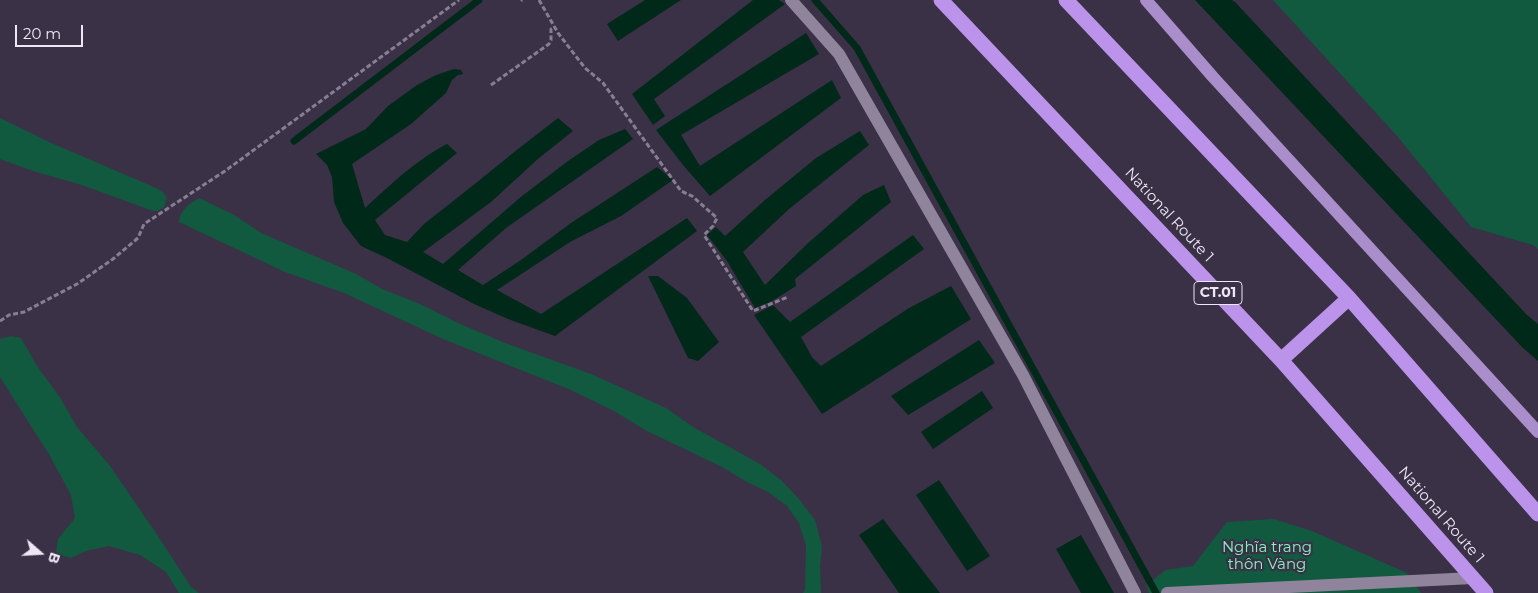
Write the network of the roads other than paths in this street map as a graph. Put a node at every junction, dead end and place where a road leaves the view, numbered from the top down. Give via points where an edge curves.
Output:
1 (791, 0) edge
2 (941, 0) edge
3 (1066, 0) edge
4 (1146, 0) edge
5 (1348, 298) junction
6 (1281, 360) junction
7 (1538, 432) edge
8 (1538, 514) edge
9 (1473, 578) junction
10 (1135, 593) edge
11 (1166, 593) edge
12 (1486, 593) edge

1 - 10 street via 840,54 1023,375
2 - 6 highway, National Route 1 / CT.01
3 - 5 highway
4 - 7 main road
5 - 6 highway
5 - 8 highway
6 - 9 highway, National Route 1 / CT.01
9 - 11 street
9 - 12 highway, National Route 1 / CT.01

